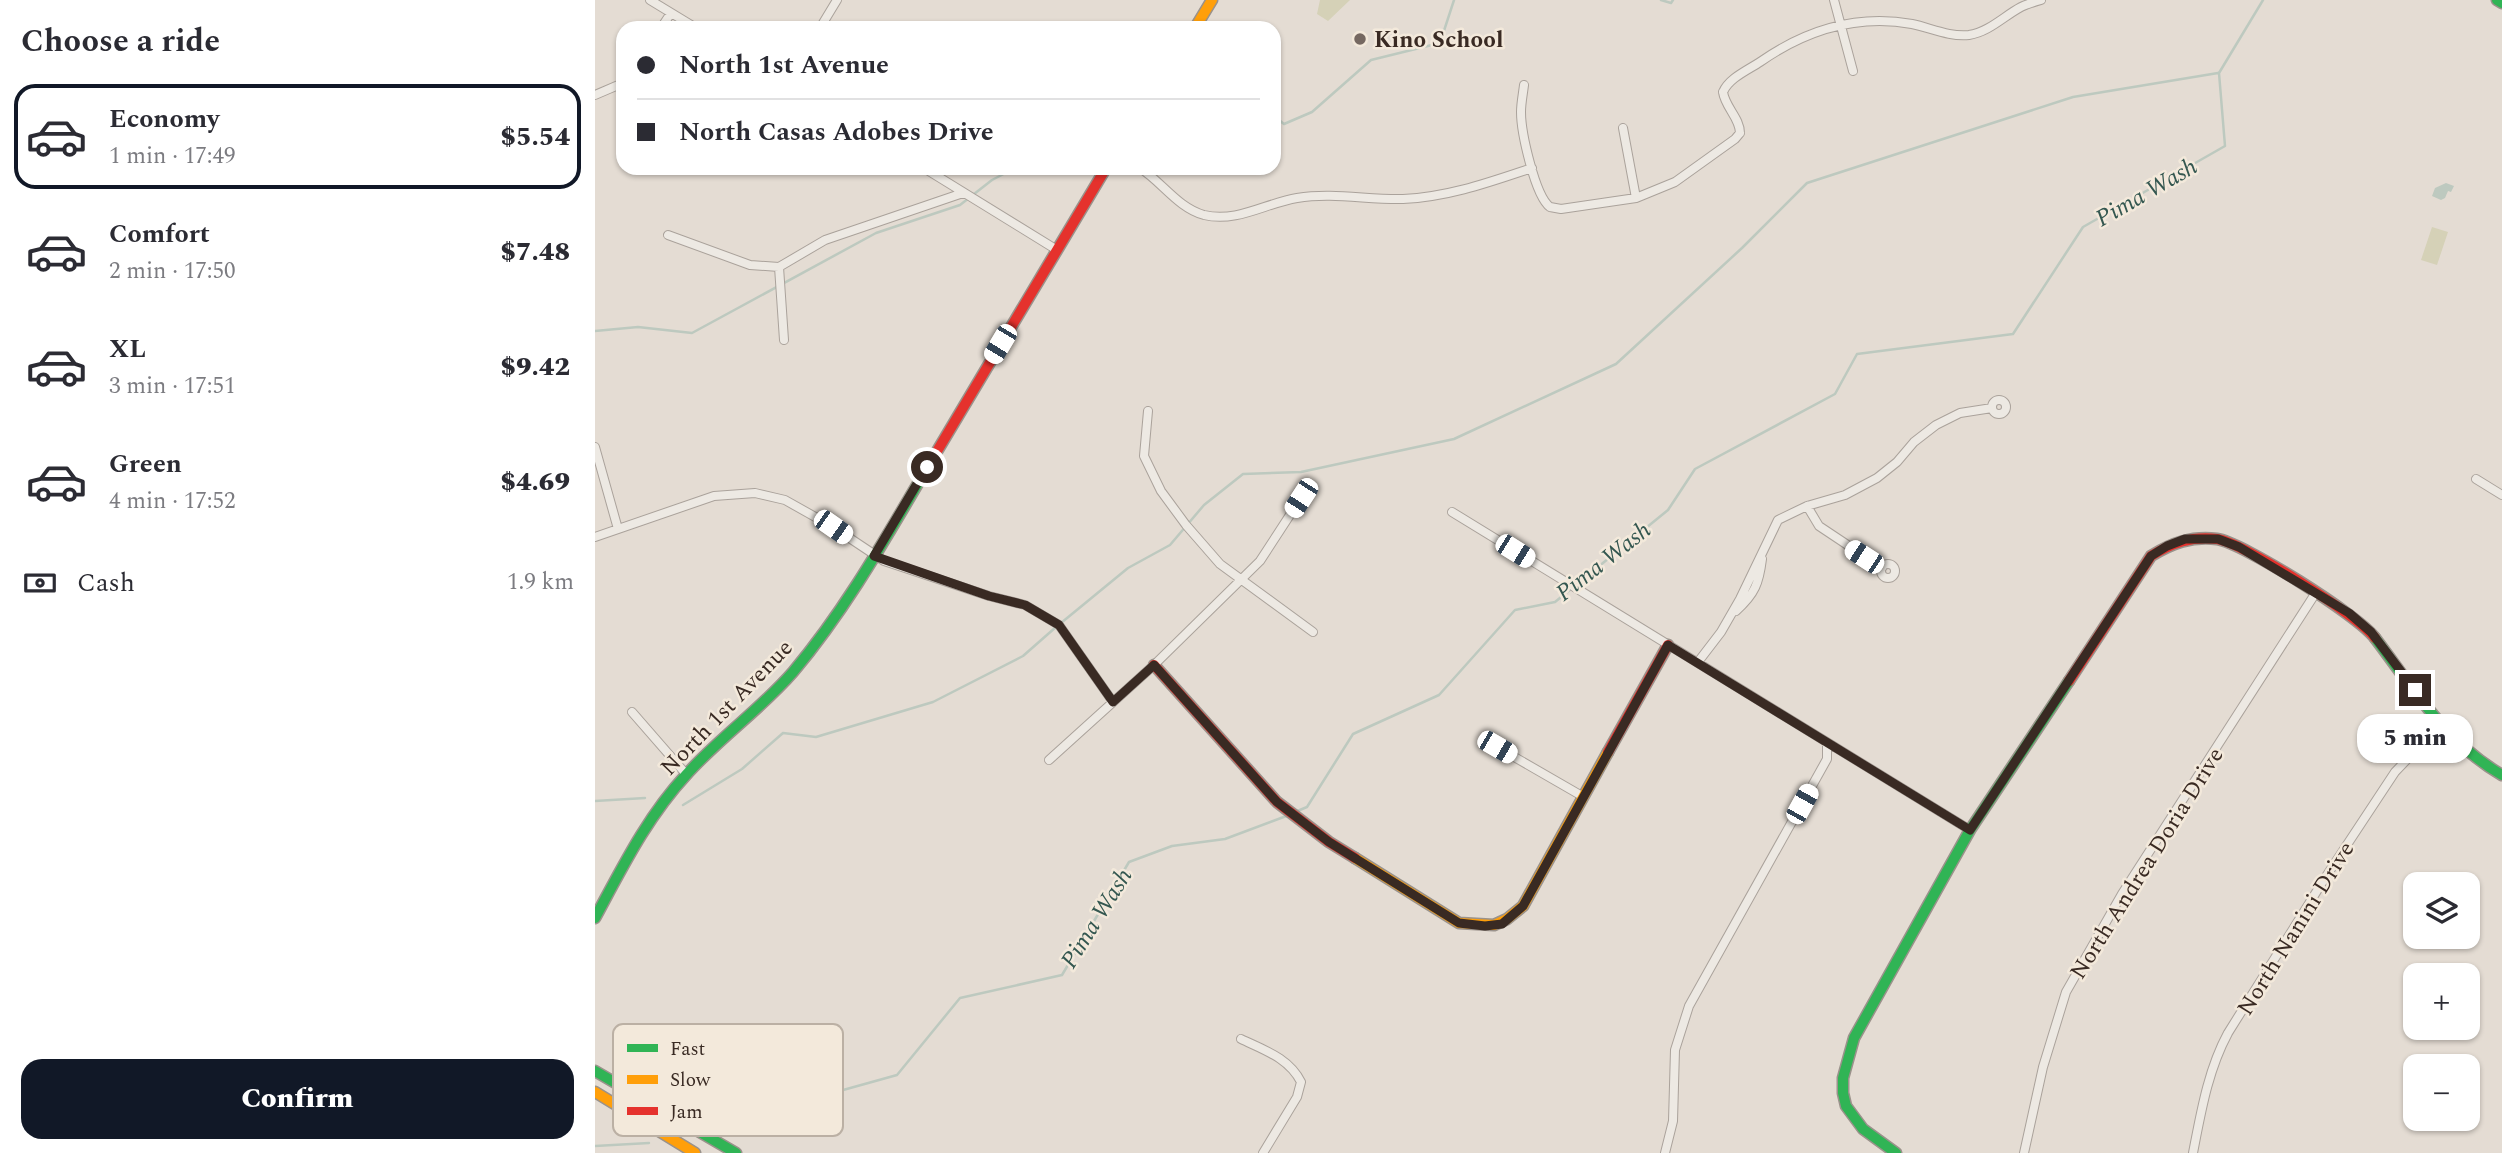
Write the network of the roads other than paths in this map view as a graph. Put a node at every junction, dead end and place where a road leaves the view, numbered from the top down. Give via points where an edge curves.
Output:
1 (650, 0) edge
2 (837, 0) edge
3 (1212, 0) edge
4 (1834, 0) edge
5 (2041, 0) edge
6 (671, 13) junction
7 (666, 21) edge
8 (684, 21) edge
9 (824, 21) edge
10 (1199, 21) edge
11 (1841, 24) junction
12 (1853, 71) dead end
13 (1524, 85) dead end
14 (616, 86) edge
15 (595, 95) edge
16 (1623, 128) dead end
17 (1532, 168) junction
18 (935, 175) edge
19 (1102, 175) edge
20 (1148, 175) edge
21 (963, 192) junction
22 (1636, 198) junction
23 (668, 235) dead end
24 (1057, 250) junction
25 (779, 267) junction
26 (784, 340) dead end
27 (1992, 408) dead end
28 (1148, 411) dead end
29 (595, 447) edge
30 (2476, 478) dead end
31 (2502, 495) edge
32 (1301, 498) dead end
33 (1807, 506) junction
34 (1452, 512) dead end
35 (618, 529) junction
36 (595, 537) edge
37 (874, 556) junction
38 (1882, 568) dead end
39 (1241, 580) junction
40 (2315, 594) junction
41 (1314, 632) dead end
42 (1668, 645) junction
43 (1698, 662) junction
44 (1154, 665) junction
45 (1113, 702) junction
46 (632, 712) dead end
47 (2440, 725) junction
48 (1828, 744) junction
49 (1497, 747) dead end
50 (1049, 760) dead end
51 (686, 774) junction
52 (2502, 775) edge
53 (1582, 796) junction
54 (1970, 830) junction
55 (595, 918) edge
56 (1241, 1039) dead end
57 (595, 1071) edge
58 (613, 1081) edge
59 (595, 1092) edge
60 (613, 1103) edge
61 (667, 1136) edge
62 (707, 1136) edge
63 (695, 1153) edge
64 (736, 1153) edge
65 (1263, 1153) edge
66 (1665, 1153) edge
67 (1896, 1153) edge
68 (2024, 1153) edge
69 (2193, 1153) edge

1 - 6 street
2 - 9 street
3 - 10 street
4 - 11 street
5 - 11 street via 1969,35 1911,24
6 - 7 street
6 - 8 street
11 - 12 street
11 - 22 street via 1783,46 1730,83 1721,91 1742,133 1675,182
13 - 17 street via 1521,114
14 - 15 street
16 - 22 street
17 - 20 street via 1490,184 1437,195 1298,198 1231,217 1191,210
17 - 22 street via 1548,210
18 - 21 street
19 - 24 street, North 1st Avenue
21 - 24 street
21 - 25 street via 825,240
23 - 25 street via 750,265
24 - 37 street, North 1st Avenue
25 - 26 street
27 - 33 street via 1960,413 1935,425 1877,478 1846,495
28 - 39 street via 1144,456 1161,491 1220,564
29 - 35 street
30 - 31 street
32 - 39 street via 1260,561
33 - 38 street via 1819,526
33 - 43 street via 1778,520 1762,553 1760,582
34 - 42 street
35 - 36 street
35 - 37 street via 714,496 755,492 785,500
37 - 45 street via 1025,605 1059,625
37 - 51 street, North 1st Avenue via 820,638 781,685
39 - 41 street
39 - 44 street
40 - 47 street via 2371,632
40 - 54 street via 2218,539 2185,539 2151,556
40 - 68 street, North Andrea Doria Drive via 2122,894 2066,992
42 - 43 street
42 - 53 street
43 - 48 street
44 - 45 street
44 - 53 street via 1277,802 1329,842 1459,923 1502,924 1523,906
45 - 50 street
46 - 51 street
47 - 52 street
47 - 69 street, North Nanini Drive via 2395,772 2228,1033 2207,1085
48 - 54 street
48 - 66 street via 1827,759 1689,1006 1675,1050 1673,1121
49 - 53 street
51 - 55 street, North 1st Avenue via 629,855
54 - 67 street via 1854,1038 1843,1070 1842,1099 1851,1118
56 - 65 street via 1277,1056 1294,1069 1301,1082 1297,1097
57 - 58 street
59 - 60 street
61 - 63 street
62 - 64 street

